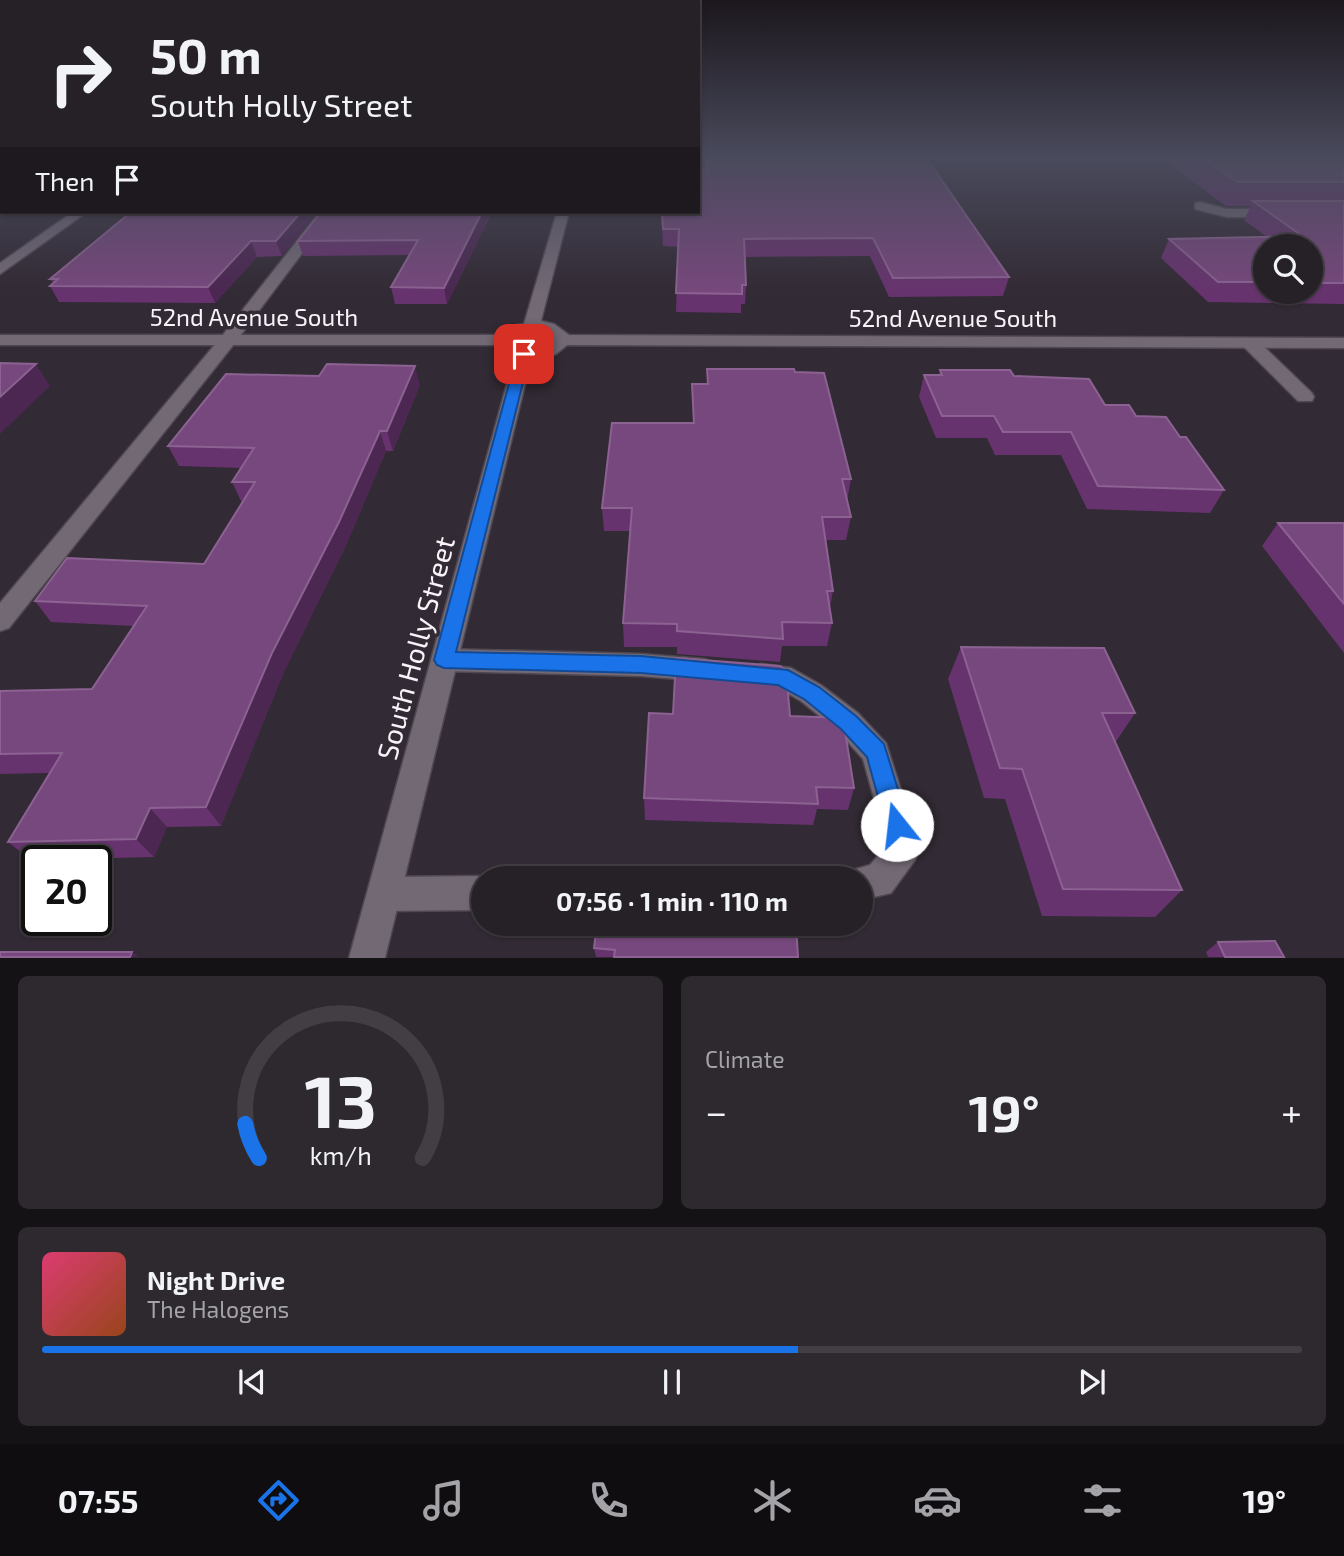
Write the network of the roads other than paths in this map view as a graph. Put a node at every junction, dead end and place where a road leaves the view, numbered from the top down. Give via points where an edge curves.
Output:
1 (1200, 206) dead end
2 (1292, 213) edge
3 (78, 214) edge
4 (325, 214) edge
5 (562, 214) edge
6 (0, 270) edge
7 (531, 327) junction
8 (0, 340) edge
9 (228, 340) junction
10 (562, 340) junction
11 (1250, 343) junction
12 (1344, 343) edge
13 (515, 347) junction
14 (1304, 397) dead end
15 (0, 621) edge
16 (444, 660) junction
17 (873, 882) edge
18 (471, 893) edge
19 (384, 894) junction
20 (367, 957) edge

1 - 2 street via 1227,213
3 - 6 street
4 - 9 street
5 - 7 street
7 - 10 street via 556,330
7 - 13 street via 518,330
8 - 9 street, 52nd Avenue South
9 - 13 street, 52nd Avenue South
9 - 15 street
10 - 11 street, 52nd Avenue South
10 - 13 street via 552,351
11 - 12 street, 52nd Avenue South
11 - 14 street
13 - 16 street, South Holly Street
16 - 17 street via 641,665 781,676 848,722 876,752 904,849 879,881
16 - 19 street, South Holly Street
18 - 19 street
19 - 20 street, South Holly Street

